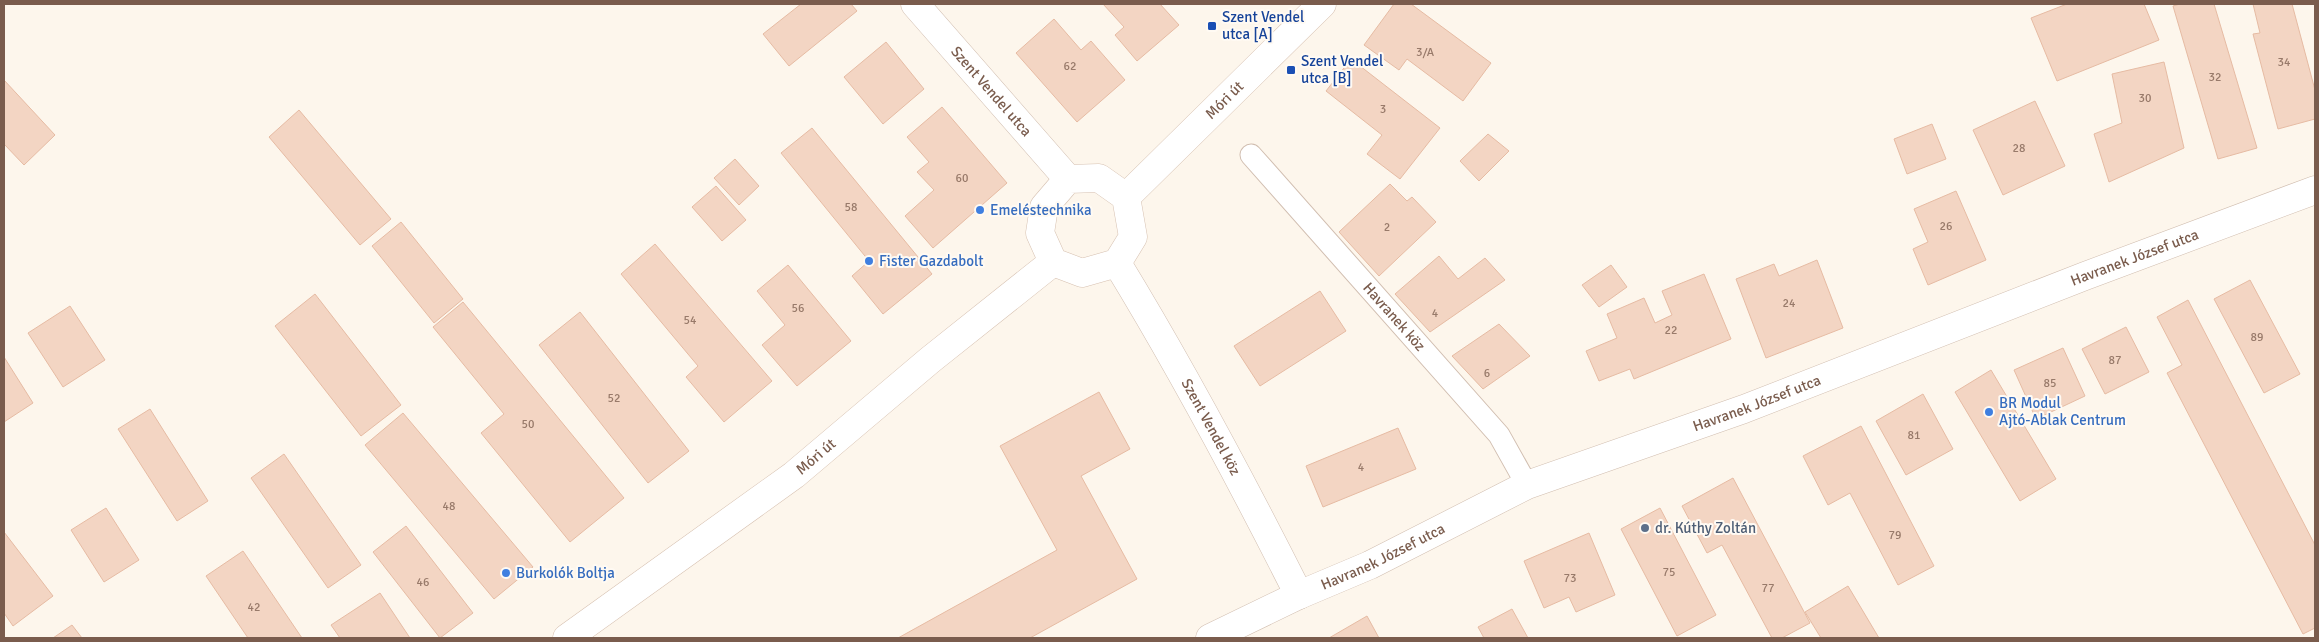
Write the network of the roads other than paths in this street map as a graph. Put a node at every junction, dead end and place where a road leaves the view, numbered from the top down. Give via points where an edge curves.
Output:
1 (915, 4) edge
2 (1322, 4) edge
3 (1251, 155) dead end
4 (1068, 179) junction
5 (2315, 190) edge
6 (1126, 197) junction
7 (1053, 262) junction
8 (1117, 263) junction
9 (1527, 485) junction
10 (1299, 595) junction
11 (567, 638) edge
12 (1210, 638) edge

1 - 4 street, Szent Vendel utca
2 - 6 street, Móri út
3 - 9 lane, Havranek köz via 1499,435
4 - 6 street via 1099,178
4 - 7 street via 1044,207 1040,233
5 - 9 street, Havranek József utca via 1744,409
6 - 8 street via 1133,236
7 - 8 street via 1082,273
7 - 11 street, Móri út via 794,475
8 - 10 street, Szent Vendel köz via 1162,338
9 - 10 street, Havranek József utca via 1370,565
10 - 12 street, Havranek József utca

